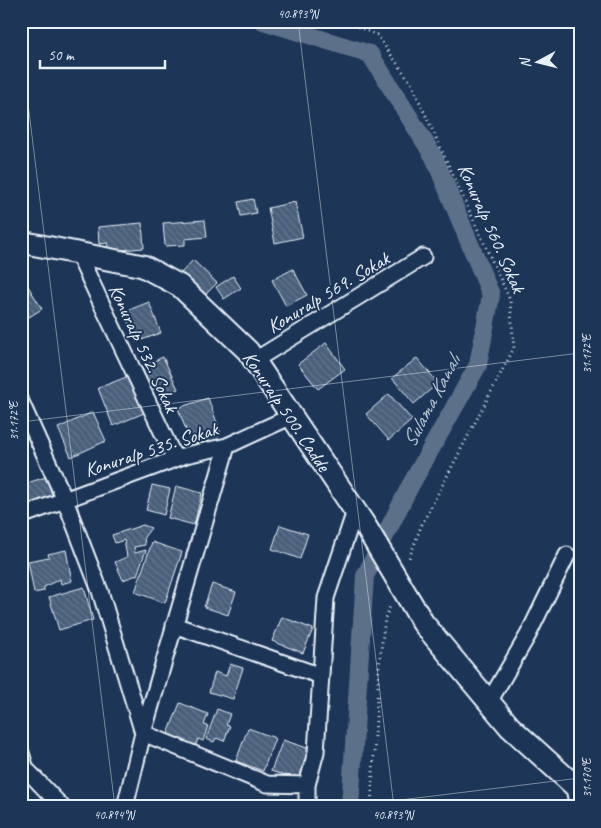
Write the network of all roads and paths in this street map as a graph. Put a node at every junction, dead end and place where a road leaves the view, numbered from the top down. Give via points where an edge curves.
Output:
1 (344, 21) edge
2 (25, 240) edge
3 (78, 254) junction
4 (423, 257) dead end
5 (254, 360) junction
6 (21, 402) edge
7 (292, 416) junction
8 (227, 446) junction
9 (175, 459) junction
10 (65, 500) junction
11 (21, 516) edge
12 (360, 519) junction
13 (567, 556) dead end
14 (395, 574) junction
15 (174, 625) junction
16 (321, 676) junction
17 (489, 702) junction
18 (143, 733) junction
19 (21, 753) edge
20 (307, 785) junction
21 (580, 803) edge
22 (62, 807) edge
23 (124, 807) edge
24 (307, 807) edge
25 (371, 807) edge

1 - 14 path, Konuralp 560. Sokak via 377,35 411,83 510,300 514,348
2 - 3 street, Konuralp 500. Cadde
3 - 5 street, Konuralp 500. Cadde via 143,266 180,286
3 - 9 street, Konuralp 532. Sokak
4 - 5 street, Konuralp 569. Sokak
5 - 7 street, Konuralp 500. Cadde
6 - 10 street
7 - 8 street, Konuralp 535. Sokak
7 - 12 street, Konuralp 500. Cadde
8 - 9 street, Konuralp 535. Sokak
8 - 15 street
9 - 10 street, Konuralp 535. Sokak
10 - 11 street, Konuralp 535. Sokak
10 - 18 street via 100,592
12 - 14 street, Konuralp 500. Cadde
12 - 16 street via 326,598
13 - 17 street via 528,635
14 - 17 street, Konuralp 500. Cadde via 423,623
14 - 25 path, Konuralp 560. Sokak via 379,666
15 - 16 street
15 - 18 street
16 - 20 street via 316,752
17 - 21 street, Konuralp 500. Cadde via 510,727 577,788
18 - 20 street via 267,784
18 - 23 street
19 - 22 street via 26,769
20 - 24 street

